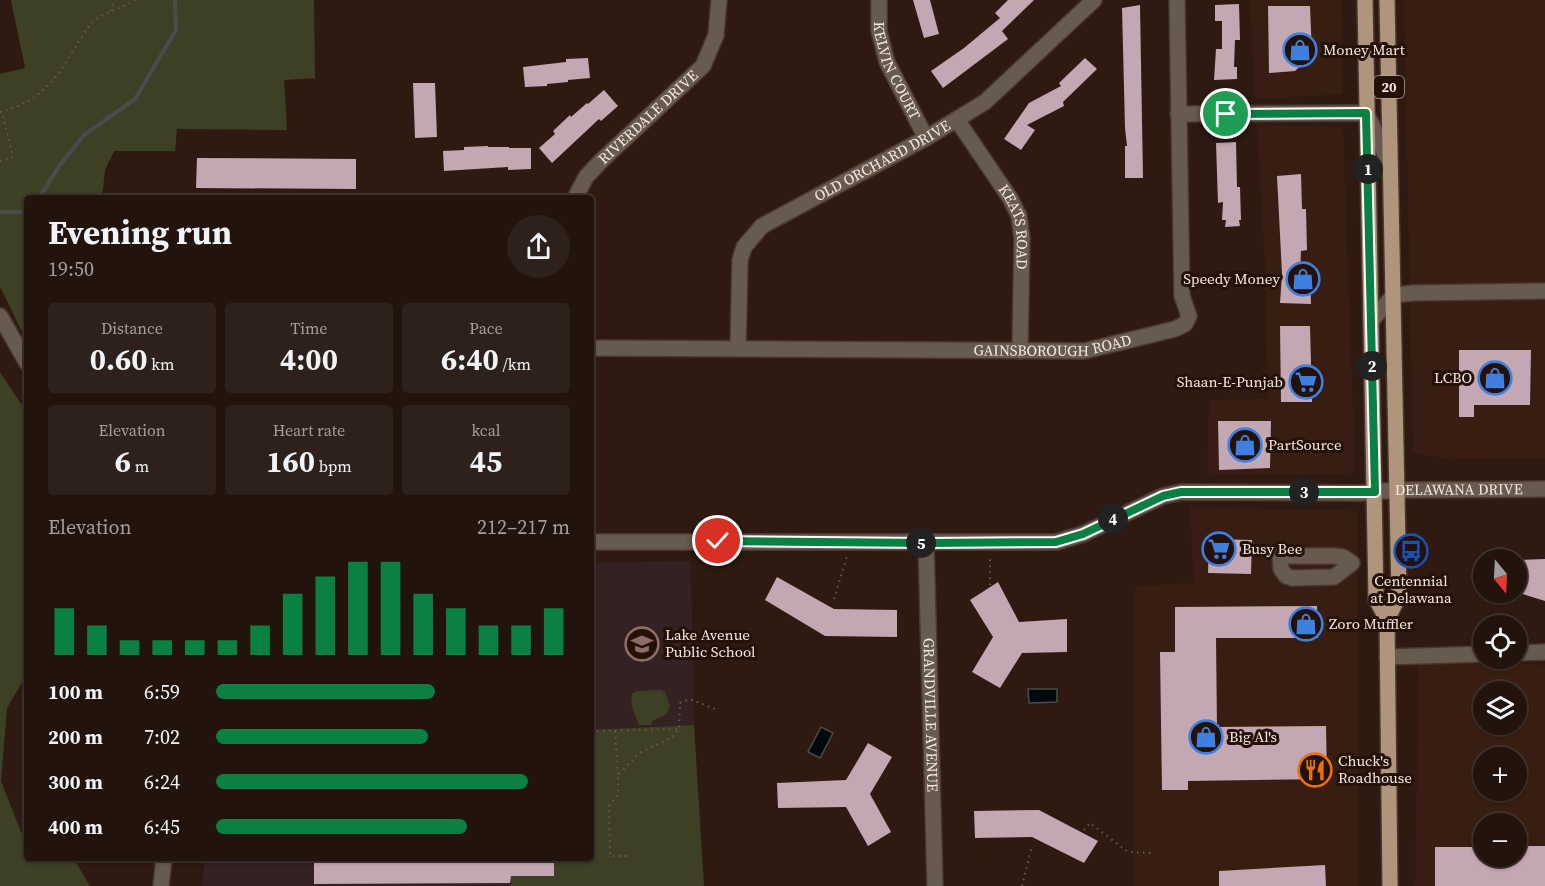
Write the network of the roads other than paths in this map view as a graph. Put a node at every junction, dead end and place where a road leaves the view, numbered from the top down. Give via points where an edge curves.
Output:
1 (719, 0) edge
2 (879, 0) edge
3 (1094, 0) edge
4 (1177, 0) edge
5 (1365, 0) edge
6 (1388, 0) edge
7 (1366, 113) junction
8 (1178, 114) junction
9 (957, 120) junction
10 (926, 138) junction
11 (1392, 174) junction
12 (577, 195) edge
13 (1545, 291) edge
14 (1394, 296) junction
15 (0, 316) edge
16 (1371, 321) junction
17 (594, 348) edge
18 (738, 348) junction
19 (1020, 351) junction
20 (24, 358) edge
21 (1545, 489) edge
22 (1397, 490) junction
23 (1375, 492) junction
24 (594, 542) edge
25 (926, 543) junction
26 (1347, 560) joint
27 (1387, 620) junction
28 (1545, 652) edge
29 (1527, 653) edge
30 (1473, 654) edge
31 (1387, 657) junction
32 (164, 861) edge
33 (161, 886) edge
34 (935, 886) edge
35 (1390, 886) edge

1 - 12 street, RIVERDALE DRIVE via 716,35 703,66 602,160
2 - 10 street, KELVIN COURT via 879,32 886,62
3 - 9 street, OLD ORCHARD DRIVE via 984,102
4 - 8 street, GAINSBOROUGH ROAD
5 - 7 main road, 20
6 - 11 main road, 20
7 - 8 street
7 - 11 street
7 - 16 main road, 20
8 - 19 street, GAINSBOROUGH ROAD via 1182,296 1189,316 1185,324 1084,351
9 - 10 street, OLD ORCHARD DRIVE
9 - 19 street, KEATS ROAD via 1019,216
10 - 18 street, OLD ORCHARD DRIVE via 762,226 753,235 740,260
11 - 14 main road, 20
13 - 14 street
14 - 16 street
14 - 22 main road, 20
15 - 20 street
16 - 23 main road, 20
17 - 18 street, GAINSBOROUGH ROAD
18 - 19 street, GAINSBOROUGH ROAD
21 - 22 street, DELAWANA DRIVE
22 - 23 street, DELAWANA DRIVE
22 - 27 main road, 20 via 1399,596
23 - 25 street, DELAWANA DRIVE via 1181,492 1056,542
23 - 27 main road, 20 via 1376,599
24 - 25 street, DELAWANA DRIVE
25 - 34 street, GRANDVILLE AVENUE
26 - 26 street via 1334,577 1293,578 1281,569 1280,556
27 - 31 main road, 20
28 - 29 street
30 - 31 street
31 - 35 main road, 20
32 - 33 street

